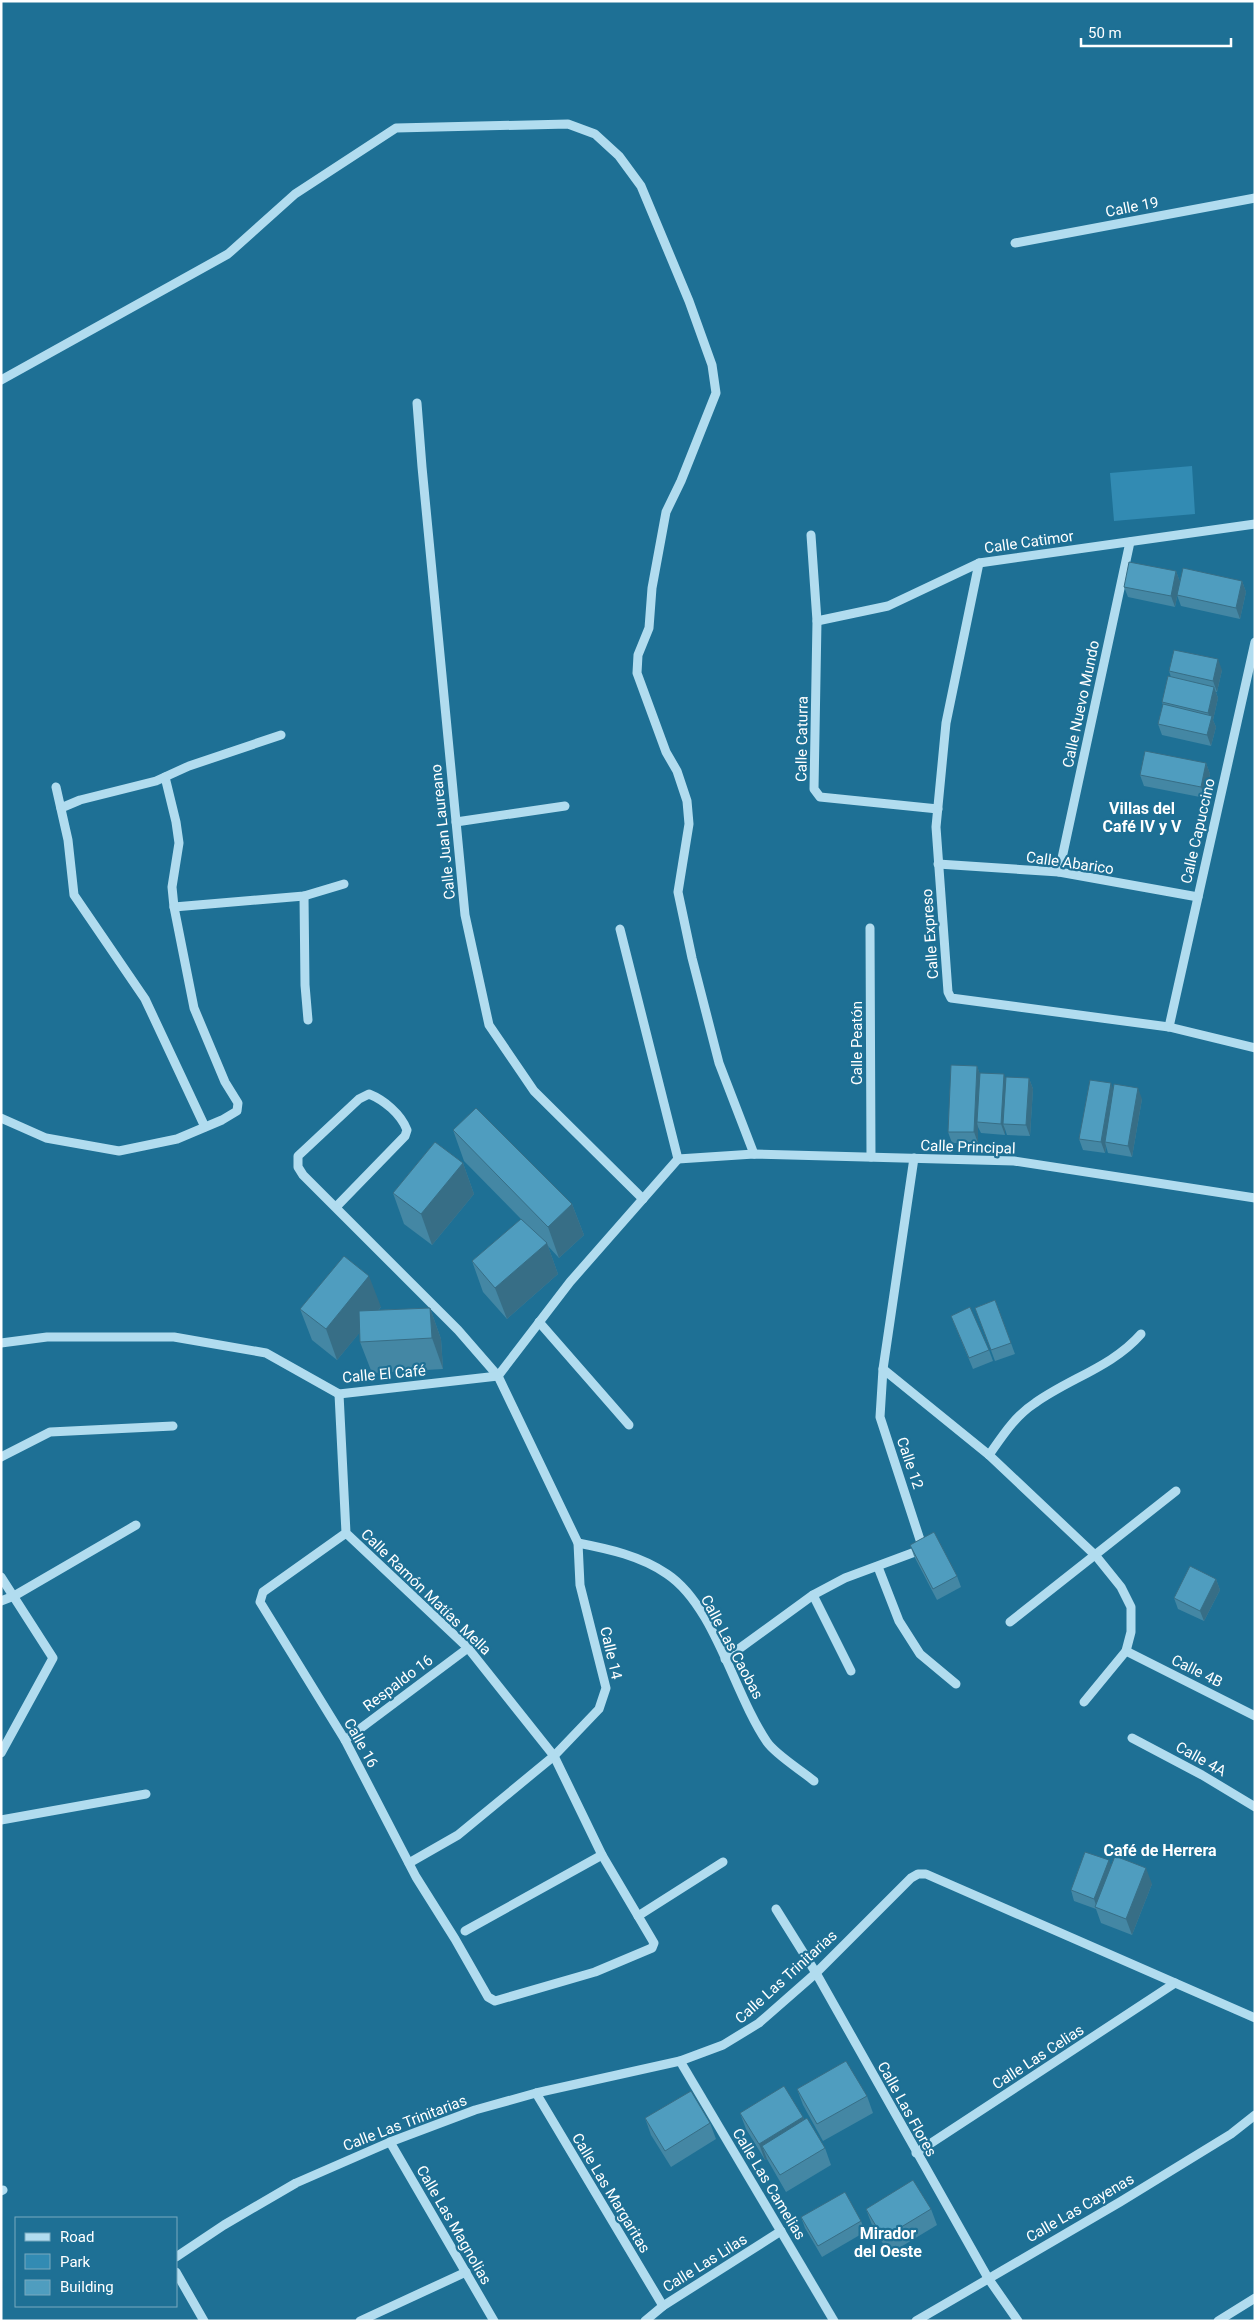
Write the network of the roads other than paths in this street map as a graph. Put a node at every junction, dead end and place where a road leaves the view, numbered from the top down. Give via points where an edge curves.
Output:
1 (1255, 198) edge
2 (1015, 244) dead end
3 (1, 380) edge
4 (417, 403) dead end
5 (1255, 524) edge
6 (810, 535) dead end
7 (1130, 542) junction
8 (979, 563) junction
9 (817, 621) junction
10 (1255, 642) edge
11 (281, 735) dead end
12 (165, 777) junction
13 (56, 787) dead end
14 (565, 806) dead end
15 (60, 808) junction
16 (938, 809) junction
17 (456, 822) junction
18 (938, 864) junction
19 (1059, 872) junction
20 (344, 884) dead end
21 (304, 896) junction
22 (1198, 897) junction
23 (174, 907) junction
24 (870, 928) dead end
25 (620, 929) dead end
26 (308, 1020) dead end
27 (1168, 1026) junction
28 (1255, 1048) edge
29 (1, 1118) edge
30 (205, 1127) junction
31 (754, 1154) junction
32 (871, 1157) junction
33 (914, 1158) junction
34 (678, 1159) junction
35 (1255, 1198) edge
36 (643, 1199) junction
37 (336, 1207) junction
38 (539, 1322) junction
39 (1141, 1334) dead end
40 (1, 1343) edge
41 (883, 1369) junction
42 (498, 1376) junction
43 (339, 1394) junction
44 (629, 1425) dead end
45 (173, 1426) dead end
46 (989, 1455) junction
47 (1, 1457) edge
48 (1176, 1490) dead end
49 (136, 1525) dead end
50 (346, 1533) junction
51 (578, 1543) junction
52 (1096, 1556) junction
53 (878, 1567) junction
54 (1, 1577) edge
55 (813, 1595) junction
56 (14, 1596) junction
57 (1, 1601) edge
58 (1010, 1622) dead end
59 (468, 1648) junction
60 (1126, 1652) junction
61 (725, 1659) junction
62 (852, 1671) dead end
63 (956, 1684) dead end
64 (1084, 1702) dead end
65 (1255, 1716) edge
66 (1132, 1738) dead end
67 (345, 1740) junction
68 (1, 1753) edge
69 (554, 1756) junction
70 (814, 1781) dead end
71 (146, 1794) dead end
72 (1255, 1807) edge
73 (1, 1820) edge
74 (602, 1855) junction
75 (724, 1862) dead end
76 (409, 1863) junction
77 (776, 1909) dead end
78 (638, 1916) junction
79 (465, 1931) dead end
80 (654, 1943) joint
81 (816, 1973) junction
82 (1175, 1983) junction
83 (1255, 2018) edge
84 (680, 2061) junction
85 (536, 2093) junction
86 (1255, 2115) edge
87 (390, 2142) junction
88 (916, 2154) junction
89 (781, 2232) junction
90 (178, 2256) edge
91 (466, 2272) junction
92 (178, 2276) edge
93 (988, 2278) junction
94 (1255, 2298) edge
95 (663, 2306) junction
96 (204, 2321) edge
97 (360, 2321) edge
98 (494, 2321) edge
99 (645, 2321) edge
100 (834, 2321) edge
101 (916, 2321) edge
102 (1018, 2321) edge
103 (1218, 2321) edge

1 - 2 street, Calle 19
3 - 31 street via 228,254 295,194 396,128 568,124 595,134 619,156 641,186 689,301 712,365 716,394 666,512 652,588 649,628 638,655 637,673 687,801 689,824 678,892 719,1063
4 - 17 street, Calle Juan Laureano
5 - 7 street, Calle Catimor
6 - 9 street
7 - 8 street, Calle Catimor
7 - 19 street, Calle Nuevo Mundo
8 - 9 street, Calle Catimor via 888,606
8 - 16 street, Calle Expreso via 946,723
9 - 16 street, Calle Caturra via 816,794
10 - 22 street, Calle Capuccino
11 - 12 street
12 - 15 street
12 - 23 street via 179,843 172,887
13 - 15 street
14 - 17 street
15 - 30 street via 72,864 74,895 146,999
16 - 18 street, Calle Expreso
17 - 36 street, Calle Juan Laureano via 466,915 489,1025 534,1091
18 - 19 street, Calle Abarico
18 - 27 street, Calle Expreso via 951,998
19 - 22 street, Calle Abarico
20 - 21 street
21 - 23 street
21 - 26 street
22 - 27 street, Calle Capuccino
23 - 30 street via 194,1008 225,1082 238,1103 237,1111
24 - 32 street, Calle Peatón
25 - 34 street
27 - 28 street, Calle Expreso
29 - 30 street via 46,1138 119,1151 177,1139
31 - 32 street, Calle Principal
31 - 34 street, Calle Principal
32 - 33 street, Calle Principal
33 - 35 street, Calle Principal via 1014,1161
33 - 41 street, Calle 12
34 - 36 street
36 - 38 street
37 - 37 street, Calle 14 via 407,1130 403,1120 369,1094 359,1099 298,1156 298,1167 303,1175
37 - 42 street, Calle 14 via 458,1330
38 - 42 street
38 - 44 street
39 - 46 street via 1102,1367 1034,1403 1012,1422
40 - 43 street, Calle El Café via 46,1337 174,1336 266,1353
41 - 46 street
41 - 53 street, Calle 12 via 880,1417 923,1549
42 - 43 street, Calle El Café
42 - 51 street, Calle 14
43 - 50 street, Calle Ramón Matías Mella
45 - 47 street via 50,1432
46 - 52 street
48 - 52 street
49 - 56 street
50 - 59 street, Calle Ramón Matías Mella
50 - 67 street, Calle 16 via 263,1592 260,1602
51 - 61 street, Calle Las Caobas via 614,1551 668,1574 686,1590
51 - 69 street, Calle 14 via 580,1585 606,1688 600,1709
52 - 58 street
52 - 60 street via 1131,1607 1131,1632
53 - 55 street, Calle 12 via 845,1578
53 - 63 street via 899,1622 920,1654
54 - 56 street
55 - 61 street, Calle 12
55 - 62 street
56 - 57 street
56 - 68 street via 53,1658
59 - 67 street, Respaldo 16
59 - 69 street, Calle Ramón Matías Mella
60 - 64 street
60 - 65 street, Calle 4B
61 - 70 street, Calle Las Caobas via 768,1744
66 - 72 street, Calle 4A
67 - 76 street, Calle 16
69 - 74 street, Calle Ramón Matías Mella
69 - 76 street, Calle 14 via 458,1835
71 - 73 street
74 - 78 street, Calle Ramón Matías Mella
74 - 79 street
75 - 78 street
76 - 80 street, Calle 16 via 488,1997 495,2001 595,1972 652,1948
77 - 81 street, Calle Las Flores
78 - 80 street, Calle Ramón Matías Mella
81 - 82 street, Calle Las Trinitarias via 911,1878 926,1874
81 - 84 street, Calle Las Trinitarias via 741,2036
81 - 88 street, Calle Las Flores
82 - 83 street, Calle Las Trinitarias
82 - 88 street, Calle Las Celias
84 - 85 street, Calle Las Trinitarias
84 - 89 street, Calle Las Camelias
85 - 87 street, Calle Las Trinitarias via 475,2110
85 - 95 street, Calle Las Margaritas
86 - 93 street, Calle Las Cayenas via 1230,2134
87 - 90 street, Calle Las Trinitarias via 296,2183
87 - 91 street, Calle Las Magnolias
88 - 93 street, Calle Las Flores
89 - 95 street, Calle Las Lilas
89 - 100 street, Calle Las Camelias
91 - 97 street
91 - 98 street, Calle Las Magnolias
92 - 96 street
93 - 101 street, Calle Las Cayenas
93 - 102 street, Calle Las Flores
94 - 103 street
95 - 99 street, Calle Las Lilas

